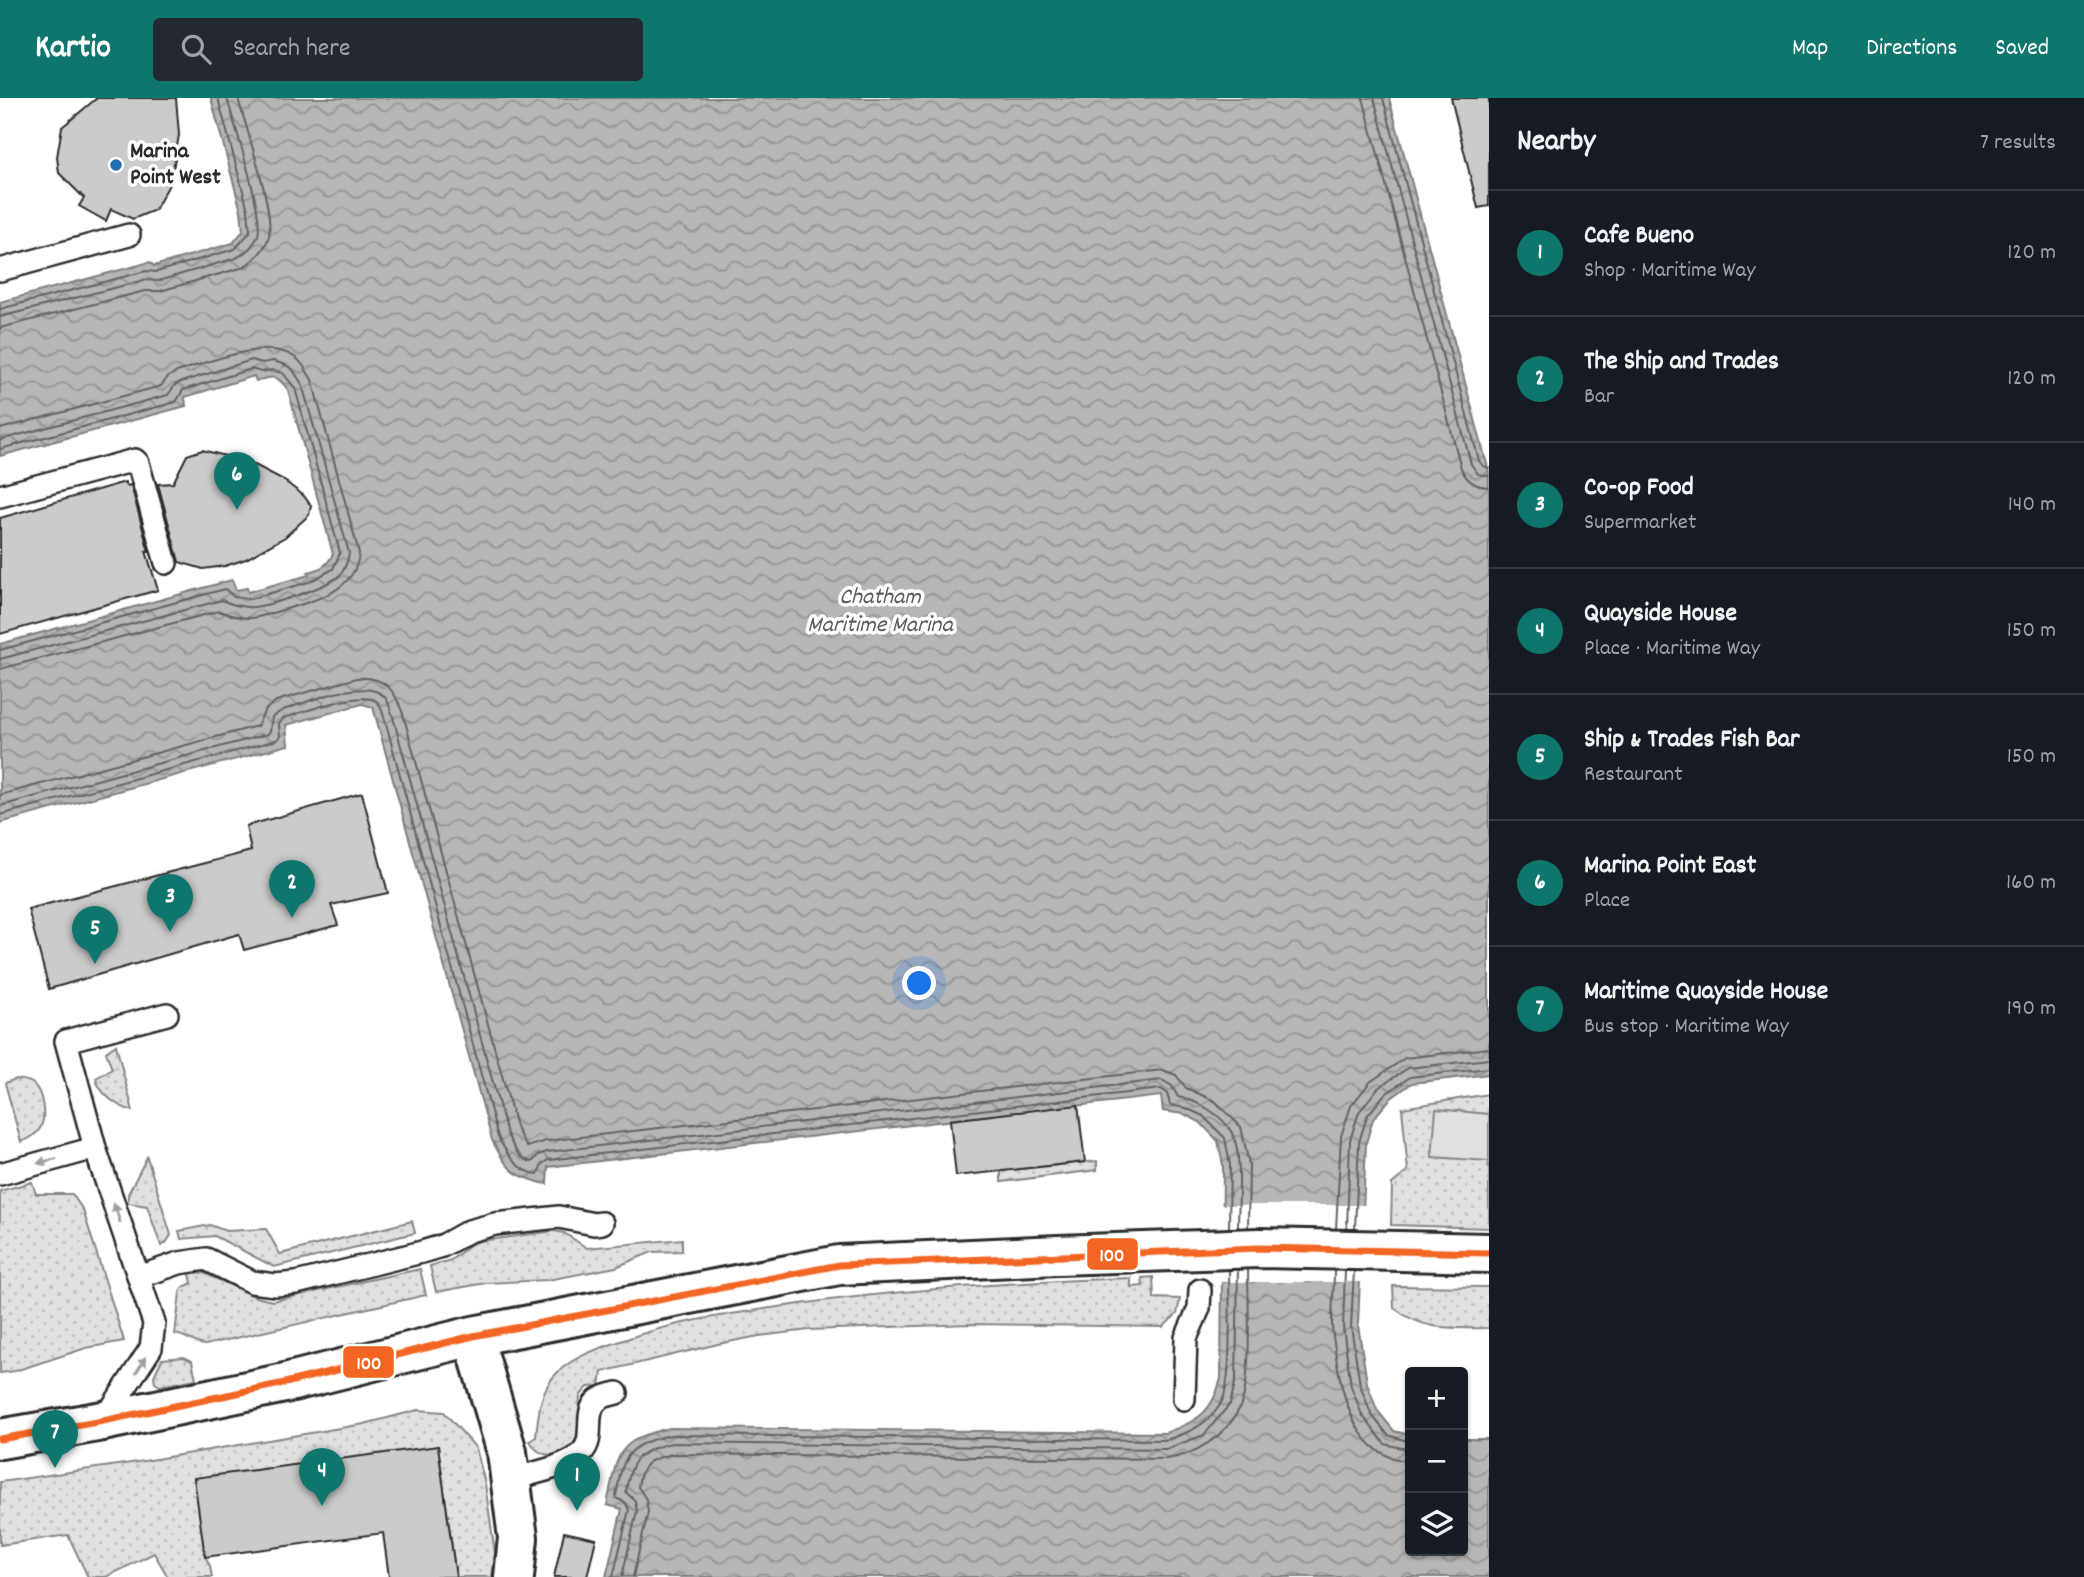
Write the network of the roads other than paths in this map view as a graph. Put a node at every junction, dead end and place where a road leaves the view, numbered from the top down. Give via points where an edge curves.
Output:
1 (130, 235) dead end
2 (0, 270) edge
3 (0, 496) edge
4 (166, 563) dead end
5 (167, 1014) dead end
6 (95, 1148) junction
7 (0, 1174) edge
8 (603, 1223) dead end
9 (1489, 1253) edge
10 (139, 1277) junction
11 (1200, 1290) dead end
12 (473, 1336) junction
13 (617, 1393) dead end
14 (1184, 1399) dead end
15 (103, 1421) junction
16 (0, 1439) edge
17 (510, 1479) junction
18 (514, 1577) edge

1 - 2 lane
3 - 4 lane via 135,460
5 - 6 lane via 66,1041
6 -> 7 lane
10 -> 6 lane
8 - 10 lane via 559,1217 495,1224 469,1230 422,1252 296,1283 252,1282 206,1259
9 - 12 street via 1259,1248 839,1265
15 -> 10 lane via 151,1348 154,1323
11 - 14 lane via 1199,1308 1176,1365
12 - 15 street via 285,1383
12 - 17 street
13 - 17 lane via 594,1404 583,1452 567,1462
15 - 16 street
17 - 18 street via 518,1538

